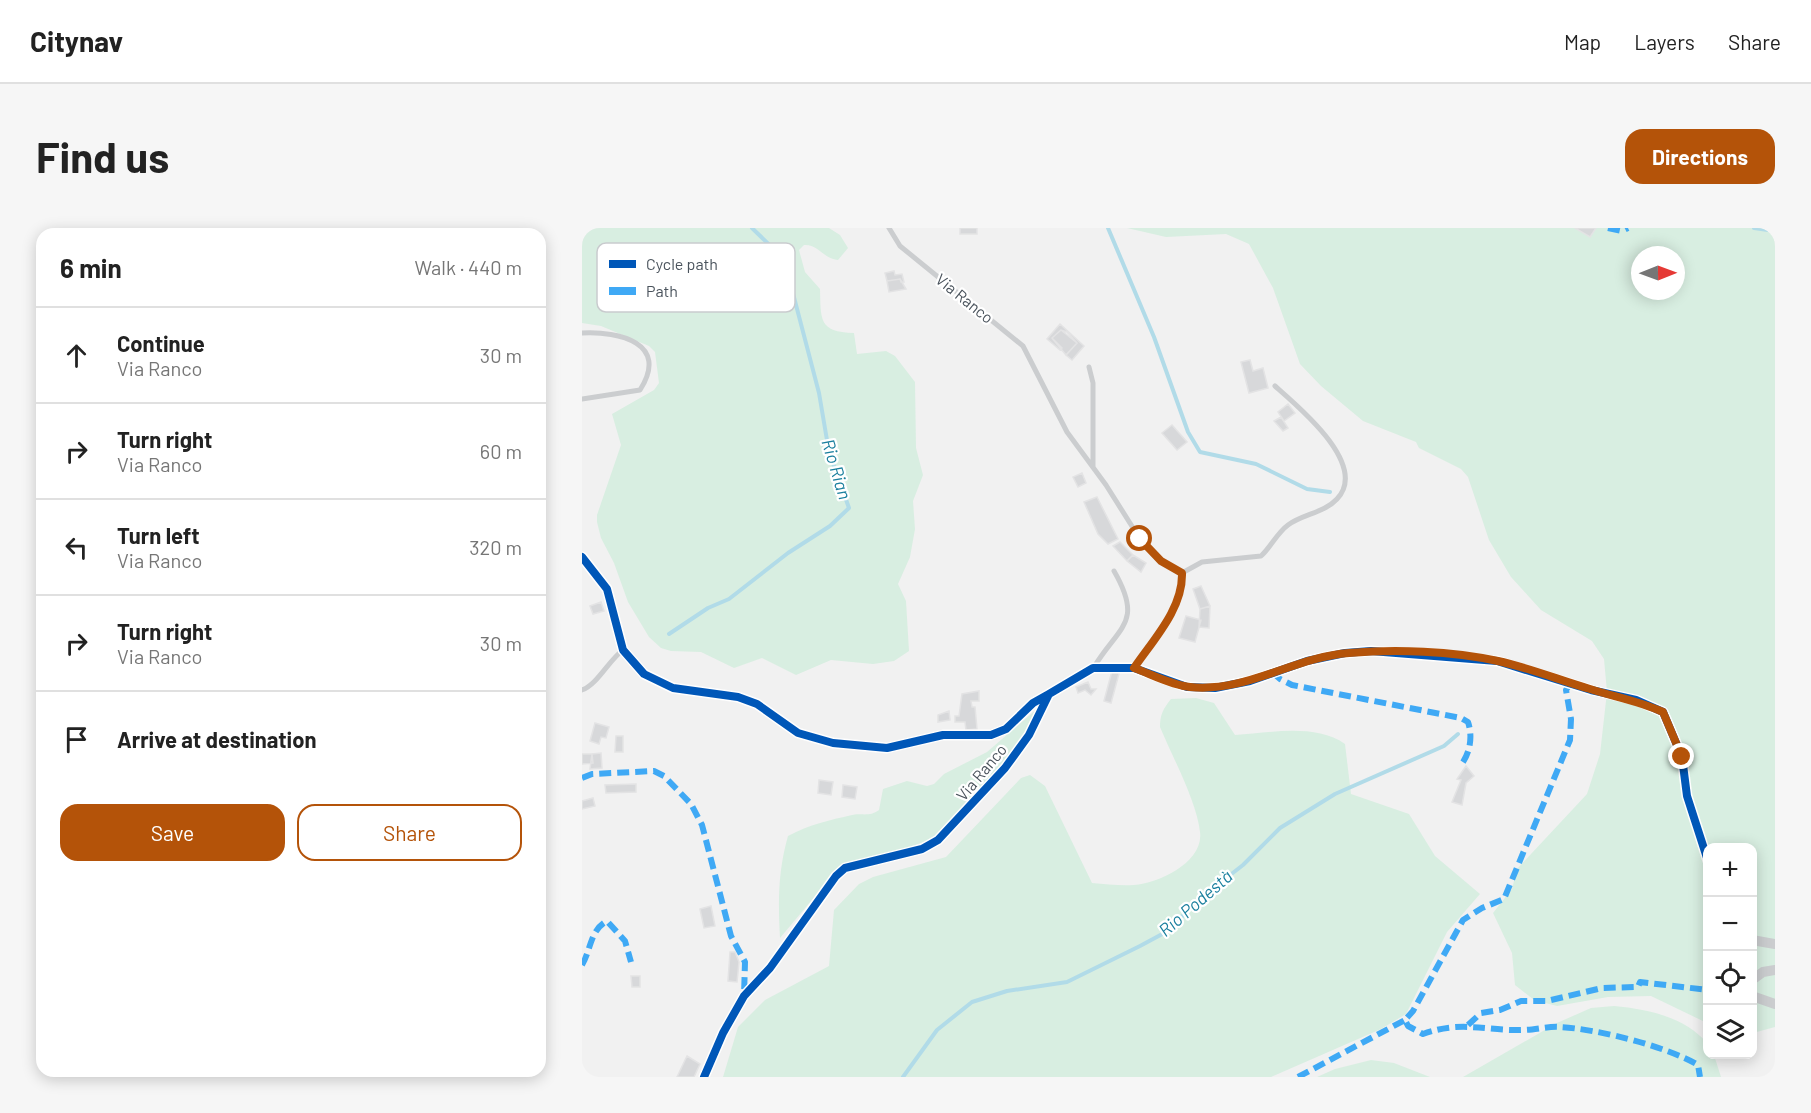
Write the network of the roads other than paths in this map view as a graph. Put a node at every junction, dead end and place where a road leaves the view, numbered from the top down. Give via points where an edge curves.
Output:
1 (889, 228) edge
2 (582, 333) edge
3 (1089, 367) dead end
4 (1275, 386) dead end
5 (582, 399) edge
6 (1093, 467) junction
7 (582, 557) edge
8 (1114, 571) dead end
9 (1182, 573) junction
10 (623, 650) junction
11 (1093, 668) junction
12 (1134, 668) junction
13 (582, 690) edge
14 (1049, 694) junction
15 (1703, 848) edge
16 (1757, 941) edge
17 (1775, 944) edge
18 (1775, 970) edge
19 (1757, 976) edge
20 (1757, 998) edge
21 (1775, 1004) edge
22 (704, 1077) edge

1 - 6 lane, Via Ranco via 900,246 1023,346 1067,432
2 - 5 lane via 624,337 641,346 648,364 647,378 640,390
3 - 6 lane via 1093,383
4 - 9 lane via 1316,424 1331,444 1346,472 1346,486 1329,507 1288,525 1261,556 1202,562
6 - 9 lane, Via Ranco via 1140,539 1161,561
7 - 10 street via 607,589
8 - 11 lane via 1127,595 1126,625
9 - 12 lane via 1164,626
10 - 13 lane
10 - 14 street via 644,674 673,688 738,697 757,704 798,733 844,744 887,748 943,735 991,735 1006,729 1033,703
11 - 12 street
11 - 14 street
12 - 15 street via 1187,687 1215,688 1345,653 1440,655 1497,661 1636,700 1663,712 1673,730
14 - 22 street, Via Ranco via 1029,735 1005,768 938,840 922,849 845,868 836,876 770,968 744,996
16 - 17 street
18 - 19 street
20 - 21 street

